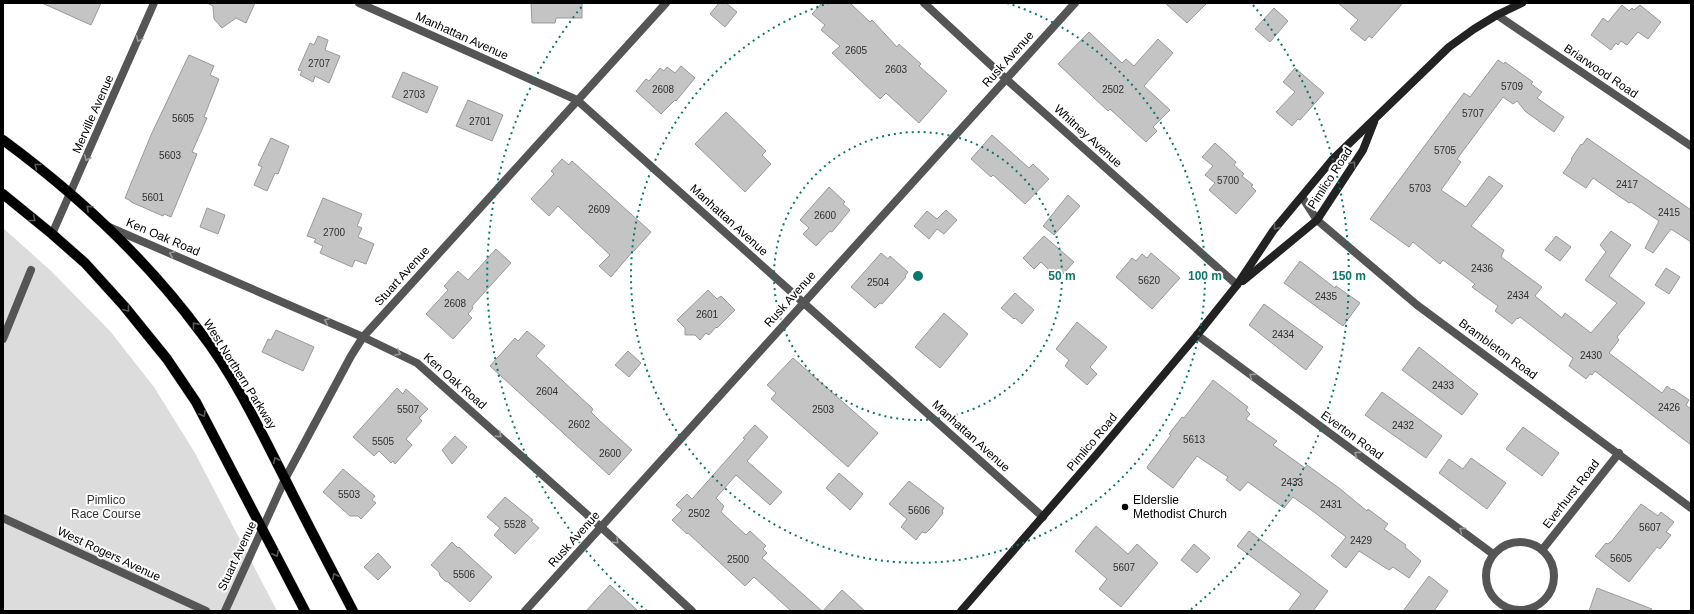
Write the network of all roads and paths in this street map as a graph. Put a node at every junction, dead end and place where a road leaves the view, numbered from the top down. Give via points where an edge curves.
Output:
1 (154, 3) edge
2 (359, 3) edge
3 (666, 3) edge
4 (924, 3) edge
5 (1075, 3) edge
6 (1522, 3) edge
7 (1497, 15) junction
8 (1006, 79) junction
9 (578, 100) junction
10 (1374, 121) junction
11 (3, 140) edge
12 (1691, 146) edge
13 (71, 192) junction
14 (3, 194) edge
15 (1302, 197) junction
16 (1317, 220) junction
17 (109, 226) junction
18 (52, 234) junction
19 (31, 270) dead end
20 (1237, 285) junction
21 (803, 302) junction
22 (1196, 335) junction
23 (363, 336) junction
24 (3, 339) edge
25 (1619, 453) junction
26 (285, 479) junction
27 (1691, 508) edge
28 (1043, 517) junction
29 (3, 518) edge
30 (601, 527) junction
31 (263, 528) junction
32 (1542, 550) junction
33 (1494, 554) junction
34 (206, 611) edge
35 (224, 611) edge
36 (305, 611) edge
37 (352, 611) edge
38 (525, 611) edge
39 (692, 611) edge
40 (961, 611) edge

1 -> 13 street, Merville Avenue
2 - 9 street, Manhattan Avenue
3 - 9 street, Stuart Avenue
4 - 8 street, Whitney Avenue
5 - 8 street, Rusk Avenue
6 - 7 street, Pimlico Road
7 - 10 street, Pimlico Road via 1449,47
7 - 12 street, Briarwood Road
8 - 20 street, Whitney Avenue
8 - 21 street, Rusk Avenue
9 - 21 street, Manhattan Avenue
9 - 23 street, Stuart Avenue
10 - 15 street, Pimlico Road via 1340,151
16 -> 10 street, Pimlico Road via 1363,150
13 -> 11 main road, West Northern Parkway
17 -> 13 main road, West Northern Parkway
13 - 18 street, Merville Avenue
14 -> 18 main road
15 - 16 street, Brambleton Road
15 -> 20 street, Pimlico Road via 1269,236
16 - 20 street, Pimlico Road
16 - 25 street, Brambleton Road via 1417,305
23 -> 17 street, Ken Oak Road
26 -> 17 main road, West Northern Parkway via 256,421 202,333 158,279
18 -> 31 main road via 84,263 124,306 167,359 196,402
19 - 24 street
20 - 22 street, Pimlico Road
21 - 28 street, Manhattan Avenue
21 - 30 street, Rusk Avenue
22 - 28 street, Pimlico Road
33 -> 22 street, Everton Road
23 - 26 street, Stuart Avenue
23 -> 30 street, Ken Oak Road via 408,358 428,372
25 - 27 street, Brambleton Road
25 - 32 street, Everhurst Road
26 - 31 street, Stuart Avenue
37 -> 26 main road, West Northern Parkway
28 - 40 street, Pimlico Road
29 - 34 street, West Rogers Avenue
30 - 38 street, Rusk Avenue
30 -> 39 street, Ken Oak Road
31 - 35 street, Stuart Avenue
31 -> 36 main road
32 - 33 street via 1533,544 1520,542 1507,544
32 - 33 street via 1554,568 1553,587 1550,594 1538,605 1518,611 1506,608 1495,600 1487,587 1485,574 1488,562

